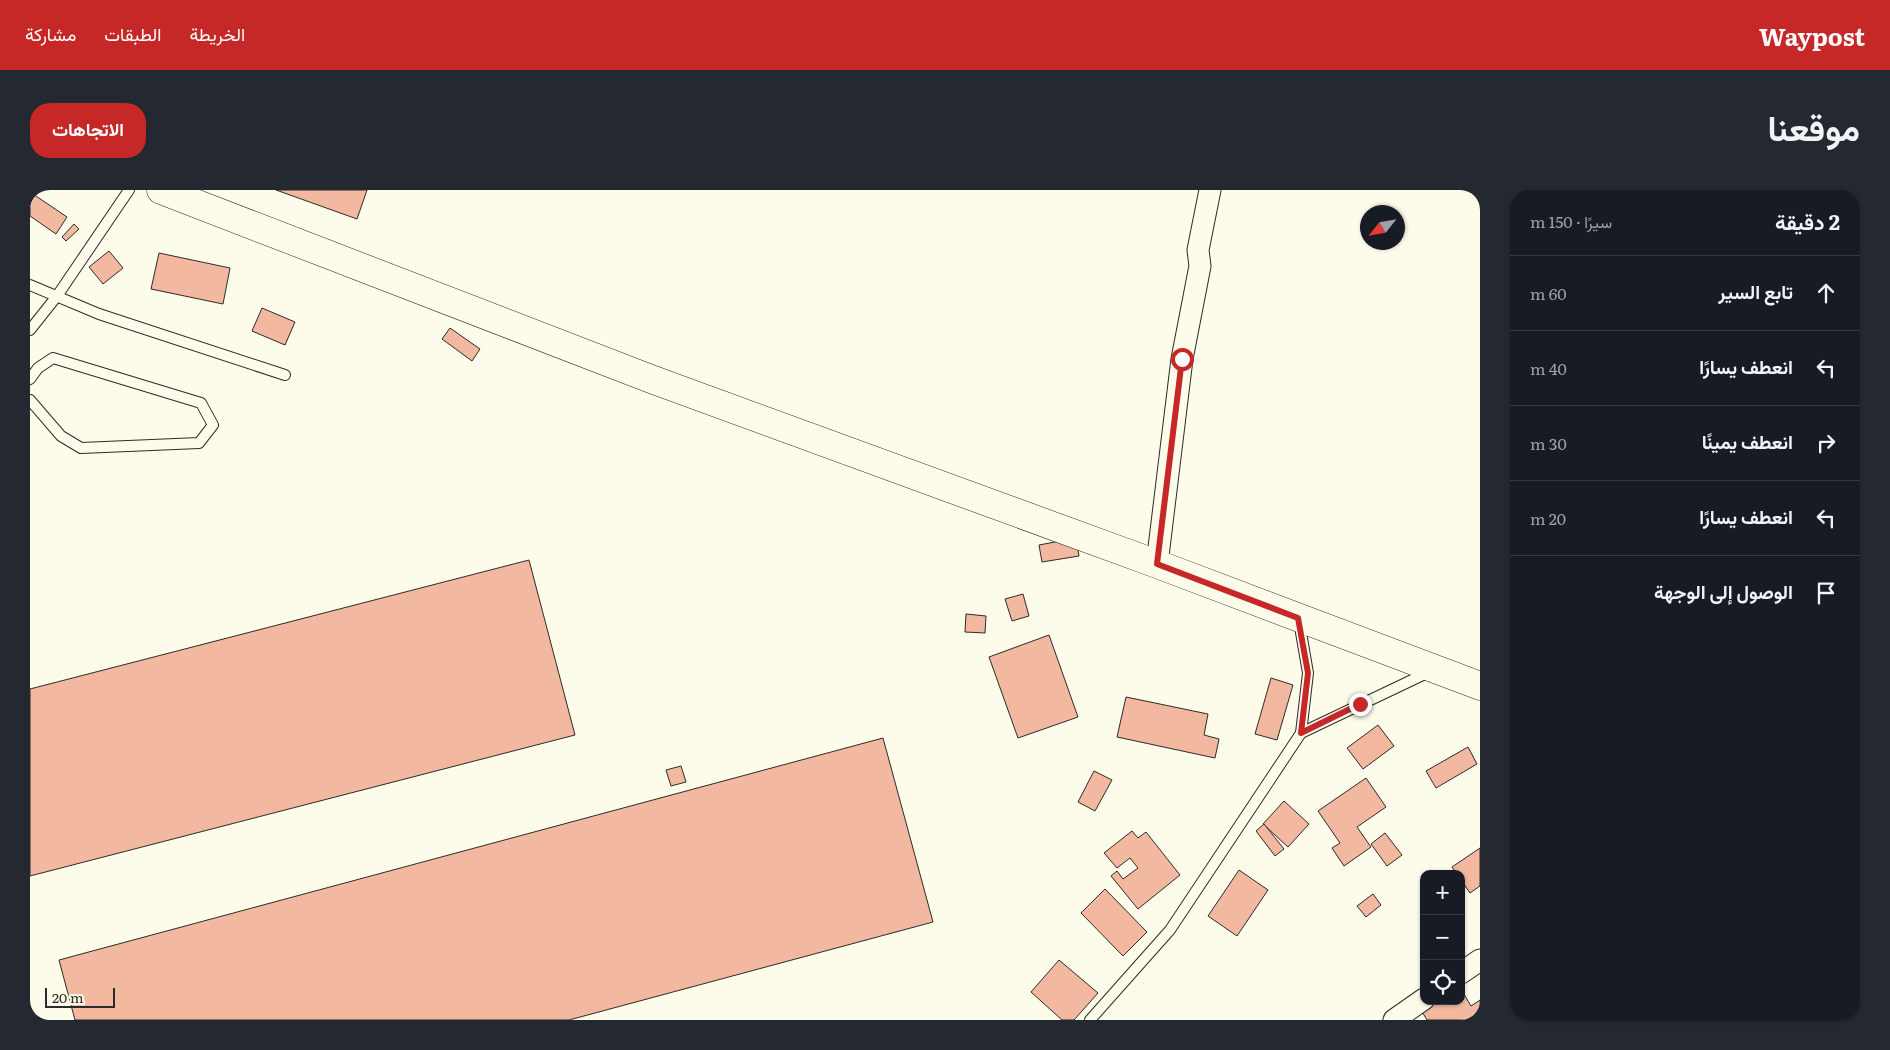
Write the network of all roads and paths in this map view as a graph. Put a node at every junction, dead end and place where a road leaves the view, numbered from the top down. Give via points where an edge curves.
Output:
1 (129, 190) edge
2 (160, 190) edge
3 (1210, 190) edge
4 (30, 285) edge
5 (57, 296) junction
6 (30, 330) edge
7 (285, 375) dead end
8 (30, 379) edge
9 (30, 400) edge
10 (1157, 564) junction
11 (1298, 618) junction
12 (1435, 669) junction
13 (1480, 686) edge
14 (1301, 733) junction
15 (1480, 960) edge
16 (1465, 970) edge
17 (1420, 1002) edge
18 (1090, 1020) edge
19 (1394, 1020) edge

1 - 5 lane
2 - 10 main road via 651,380
3 - 10 street via 1198,250 1200,266 1182,359
4 - 5 lane
5 - 6 lane
5 - 7 lane via 99,314
8 - 9 lane via 38,368 53,358 201,403 213,425 199,443 81,448 61,436
10 - 11 main road
11 - 12 main road
11 - 14 lane via 1308,673
12 - 13 main road
12 - 14 lane
14 - 18 lane via 1170,930
15 - 16 street
17 - 19 street

